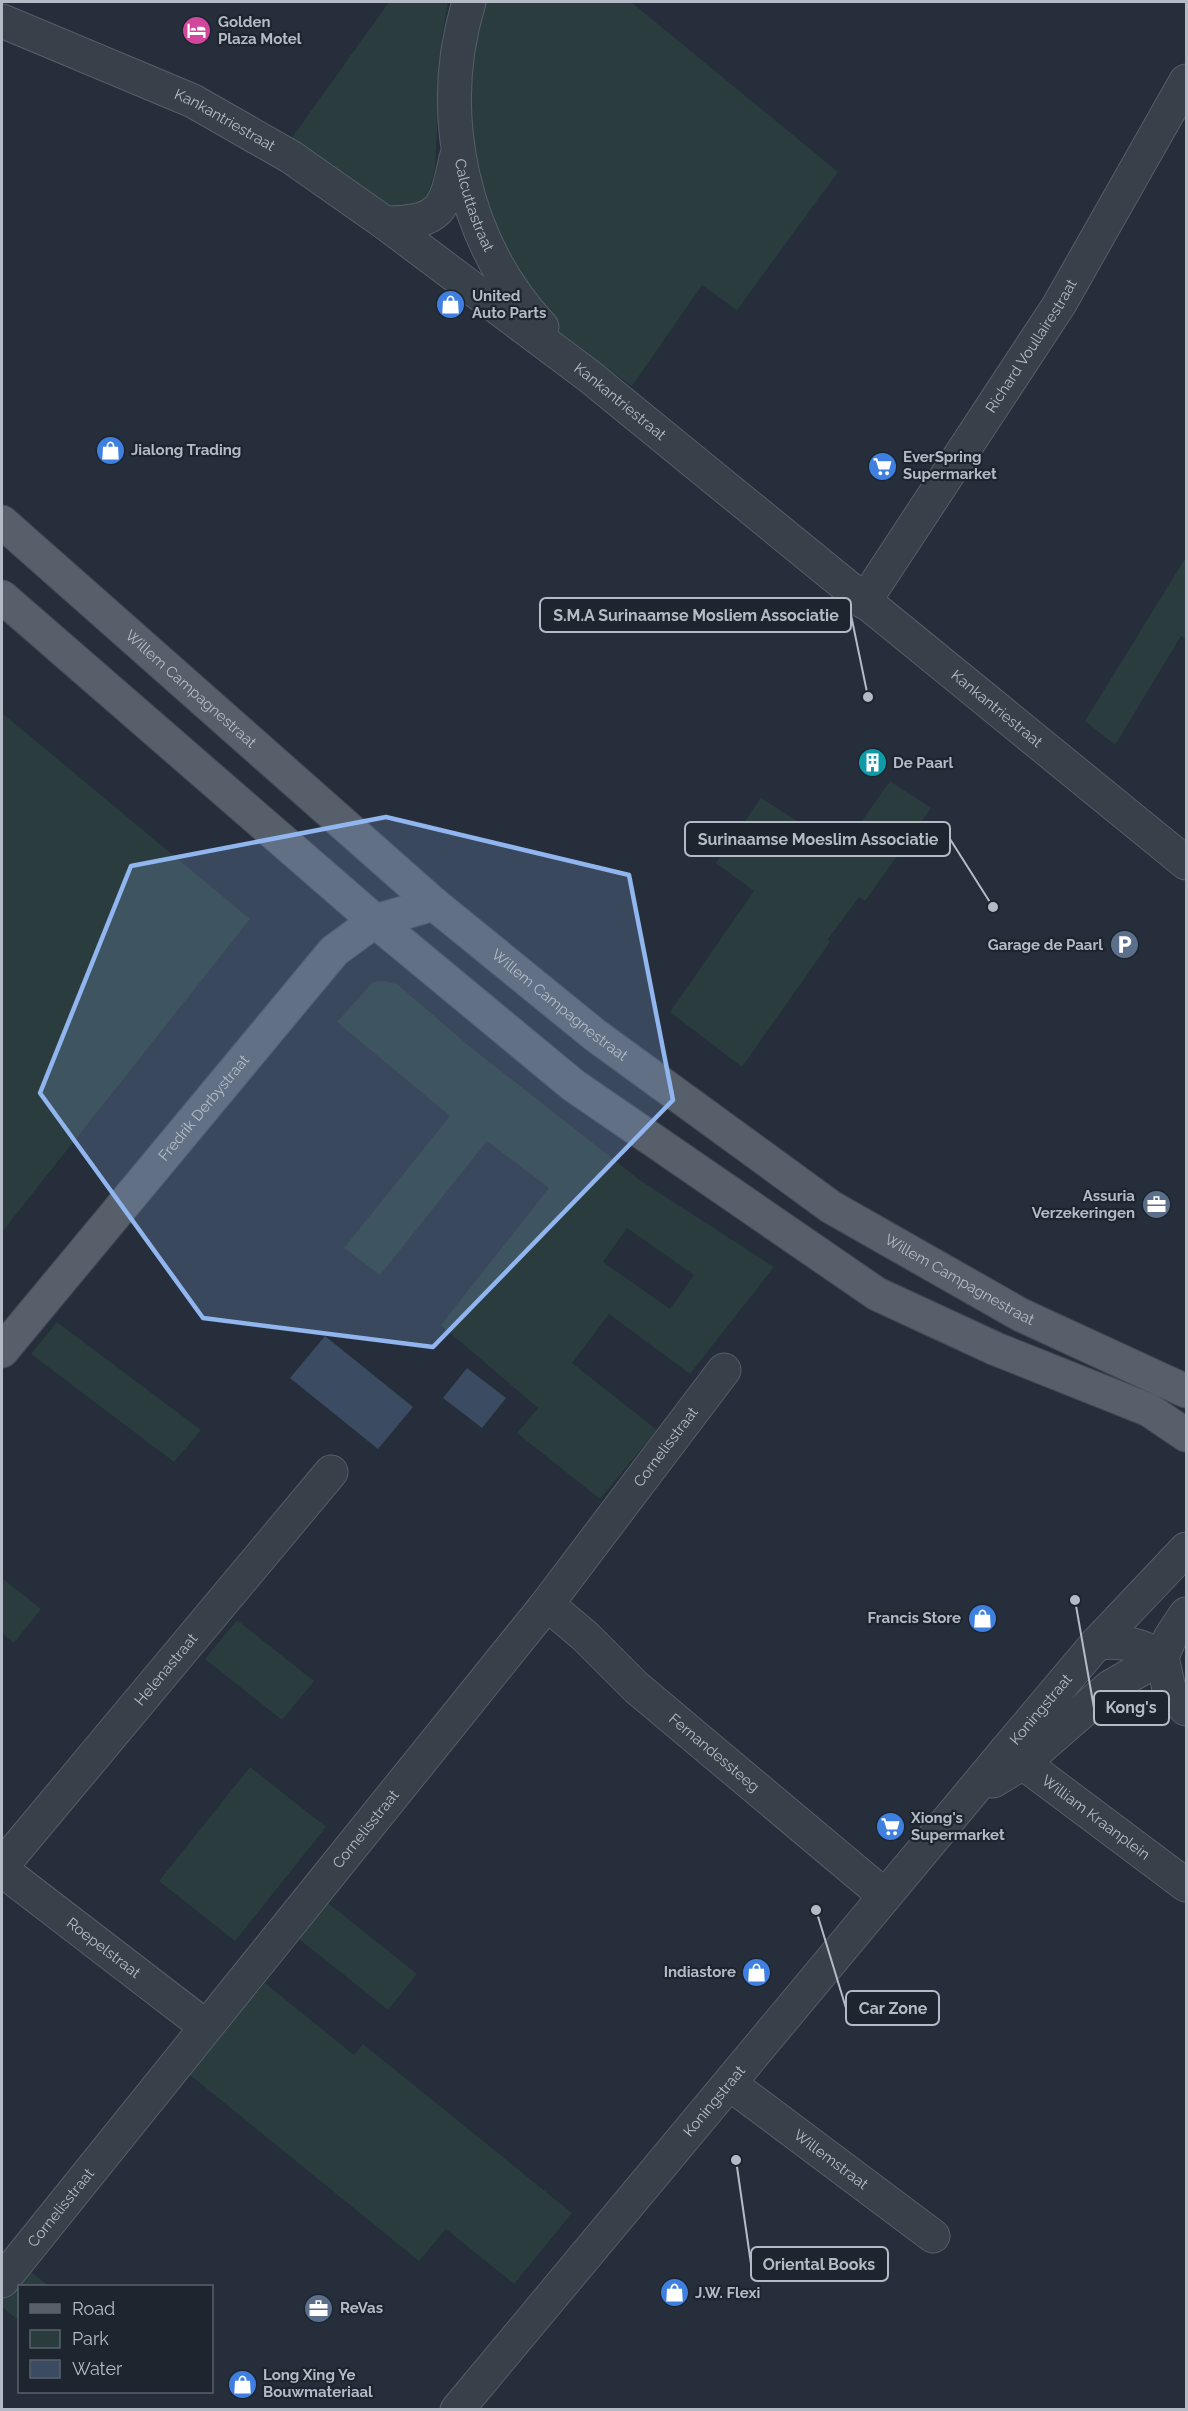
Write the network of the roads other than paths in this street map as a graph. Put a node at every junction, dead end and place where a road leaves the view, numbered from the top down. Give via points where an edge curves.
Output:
1 (470, 2) edge
2 (2, 21) edge
3 (1186, 81) edge
4 (458, 148) junction
5 (385, 223) junction
6 (589, 376) junction
7 (2, 522) edge
8 (2, 597) edge
9 (864, 602) junction
10 (1186, 864) edge
11 (434, 904) junction
12 (375, 921) junction
13 (2, 1351) edge
14 (724, 1370) dead end
15 (1186, 1391) edge
16 (1186, 1435) edge
17 (331, 1472) dead end
18 (1186, 1550) edge
19 (547, 1604) junction
20 (1186, 1614) edge
21 (1096, 1644) junction
22 (1162, 1657) junction
23 (1186, 1709) edge
24 (1014, 1757) junction
25 (2, 1868) edge
26 (1186, 1885) edge
27 (885, 1896) junction
28 (206, 2026) junction
29 (730, 2084) junction
30 (933, 2236) dead end
31 (2, 2281) edge
32 (457, 2409) edge

1 - 4 street, Calcuttastraat via 462,27 456,78
2 - 5 street, Kankantriestraat via 193,101 291,157
3 - 9 street, Richard Voullairestraat via 1059,305
4 - 5 street via 442,206 424,220
4 - 6 street, Calcuttastraat via 463,183 485,244 524,307
5 - 6 street, Kankantriestraat
6 - 9 street, Kankantriestraat
7 - 11 main road, Willem Campagnestraat
8 - 12 main road
9 - 10 street, Kankantriestraat
11 - 12 main road, Fredrik Derbystraat
11 - 15 main road, Willem Campagnestraat via 595,1035 831,1207 1021,1315
12 - 13 main road, Fredrik Derbystraat via 334,951
12 - 16 main road via 573,1085 857,1283 996,1349 1149,1410
14 - 19 street, Cornelisstraat
17 - 25 street, Helenastraat
18 - 21 street, Koningstraat
19 - 27 street, Fernandessteeg via 637,1688
19 - 28 street, Cornelisstraat
20 - 22 street
21 - 22 street via 1115,1640
21 - 24 street, Koningstraat
22 - 23 street via 1169,1689
22 - 24 street, Koningstraat via 1110,1687
24 - 26 street, William Kraanplein
24 - 27 street, Koningstraat via 971,1794
25 - 28 street, Roepelstraat
27 - 29 street, Koningstraat
28 - 31 street, Cornelisstraat
29 - 30 street, Willemstraat
29 - 32 street, Koningstraat

